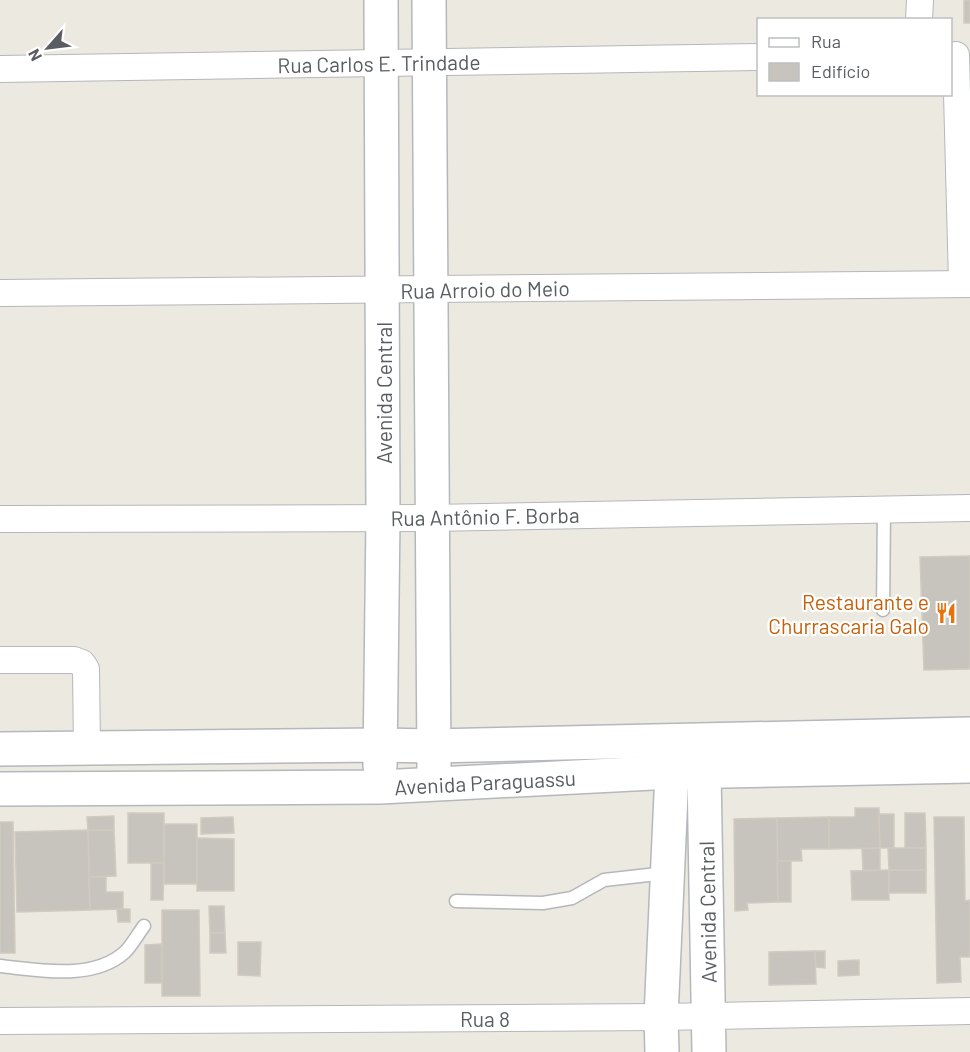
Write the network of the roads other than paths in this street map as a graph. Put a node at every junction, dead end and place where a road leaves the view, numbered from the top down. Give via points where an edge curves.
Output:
1 (381, 0) edge
2 (429, 0) edge
3 (920, 0) edge
4 (919, 18) edge
5 (959, 55) edge
6 (757, 57) edge
7 (429, 62) junction
8 (381, 64) junction
9 (0, 69) edge
10 (966, 284) edge
11 (431, 289) junction
12 (382, 290) junction
13 (0, 293) edge
14 (970, 508) edge
15 (884, 510) junction
16 (383, 517) junction
17 (432, 518) junction
18 (0, 519) edge
19 (883, 610) dead end
20 (0, 660) edge
21 (970, 734) edge
22 (381, 745) junction
23 (433, 746) junction
24 (87, 748) junction
25 (0, 749) edge
26 (970, 766) edge
27 (672, 772) junction
28 (704, 772) junction
29 (435, 785) junction
30 (380, 787) junction
31 (0, 789) edge
32 (667, 873) junction
33 (456, 901) dead end
34 (144, 926) dead end
35 (0, 966) edge
36 (970, 1011) edge
37 (709, 1014) junction
38 (662, 1017) junction
39 (0, 1021) edge
40 (662, 1052) edge
41 (709, 1052) edge

1 - 8 street, Avenida Central
2 - 7 street
3 - 4 street
5 - 10 street
6 - 7 street, Rua Carlos E. Trindade
7 - 8 street, Rua Carlos E. Trindade
7 - 11 street
8 - 9 street, Rua Carlos E. Trindade
8 - 12 street, Avenida Central
10 - 11 street, Rua Arroio do Meio
11 - 12 street, Rua Arroio do Meio
11 - 17 street
12 - 13 street, Rua Arroio do Meio
12 - 16 street, Avenida Central
14 - 15 street, Rua Antônio F. Borba
15 - 17 street, Rua Antônio F. Borba
15 - 19 lane
16 - 17 street, Rua Antônio F. Borba
16 - 18 street, Rua Antônio F. Borba
16 - 22 street, Avenida Central
17 - 23 street
20 - 24 street via 82,663 86,669
21 - 23 street, Avenida Paraguassu
22 - 23 street, Avenida Paraguassu
22 - 24 street, Avenida Paraguassu
22 - 30 street, Avenida Central
23 - 29 street
24 - 25 street, Avenida Paraguassu
26 - 28 street, Avenida Paraguassu
27 - 28 street, Avenida Paraguassu
27 - 29 street, Avenida Paraguassu
27 - 32 street, Avenida Central
28 - 37 street, Avenida Central
29 - 30 street, Avenida Paraguassu
30 - 31 street, Avenida Paraguassu
32 - 33 lane via 604,880 572,898 543,903
32 - 38 street, Avenida Central
34 - 35 lane via 125,951 104,965 60,973
36 - 37 street, Rua 8
37 - 38 street, Rua 8
37 - 41 street, Avenida Central
38 - 39 street, Rua 8
38 - 40 street, Avenida Central

